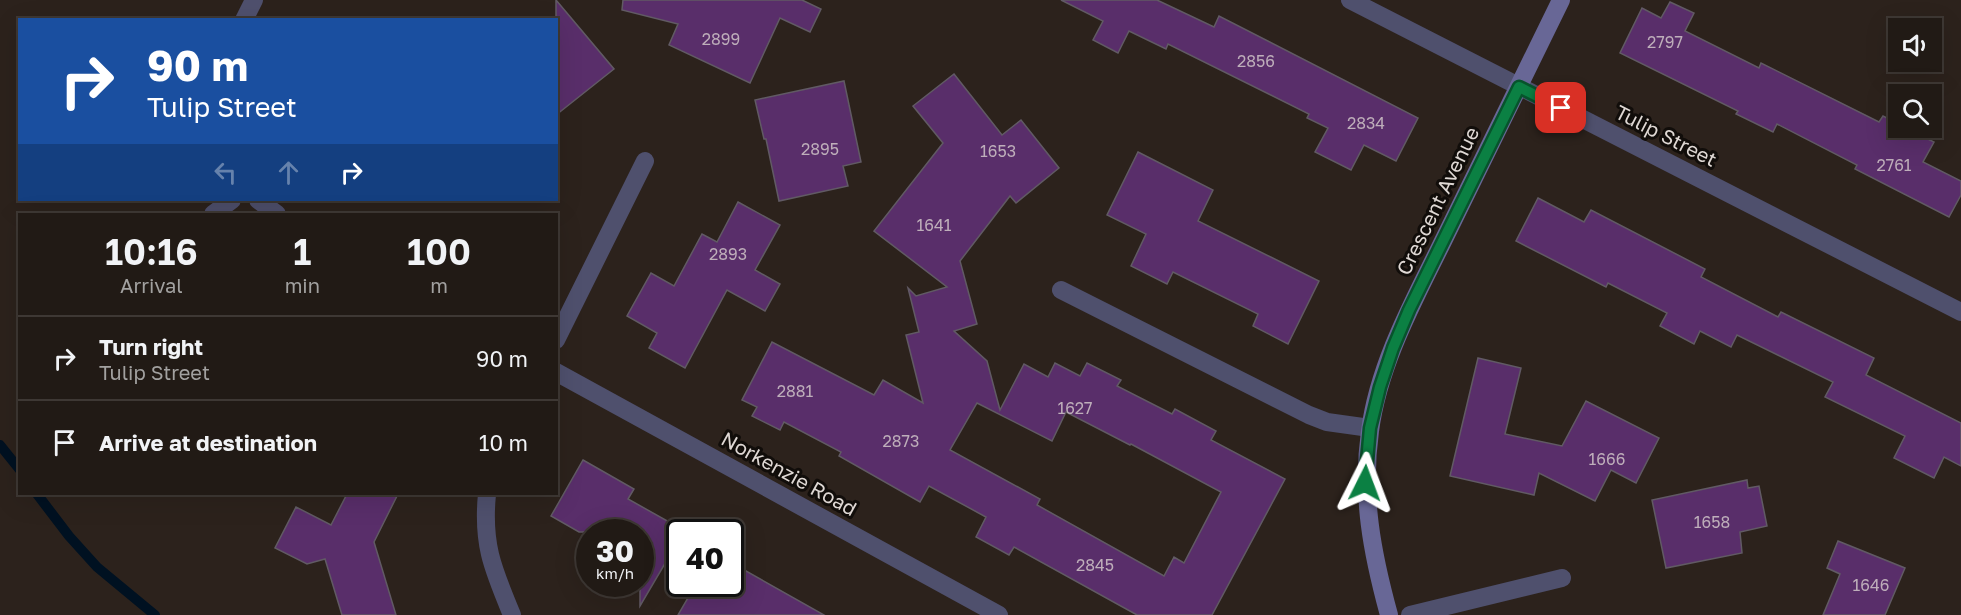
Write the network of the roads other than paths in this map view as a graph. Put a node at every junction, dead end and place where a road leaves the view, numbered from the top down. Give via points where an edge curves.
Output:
1 (254, 0) edge
2 (1350, 0) edge
3 (1561, 0) edge
4 (245, 18) edge
5 (1519, 87) junction
6 (645, 161) dead end
7 (231, 201) edge
8 (259, 201) edge
9 (214, 213) edge
10 (276, 213) edge
11 (1061, 290) dead end
12 (1961, 312) edge
13 (558, 336) edge
14 (558, 373) edge
15 (1370, 428) junction
16 (487, 495) edge
17 (1562, 578) dead end
18 (512, 615) edge
19 (999, 615) edge
20 (1389, 615) edge
21 (1410, 615) edge

1 - 4 street
2 - 5 street, Tulip Street
3 - 5 street, Crescent Avenue
5 - 12 street, Tulip Street
5 - 15 street, Crescent Avenue via 1409,310 1380,387
6 - 13 street
7 - 9 street
8 - 10 street
11 - 15 street via 1309,415 1327,422
14 - 19 street, Norkenzie Road
15 - 20 street, Crescent Avenue via 1365,483 1369,528
16 - 18 street via 488,551
17 - 21 street

